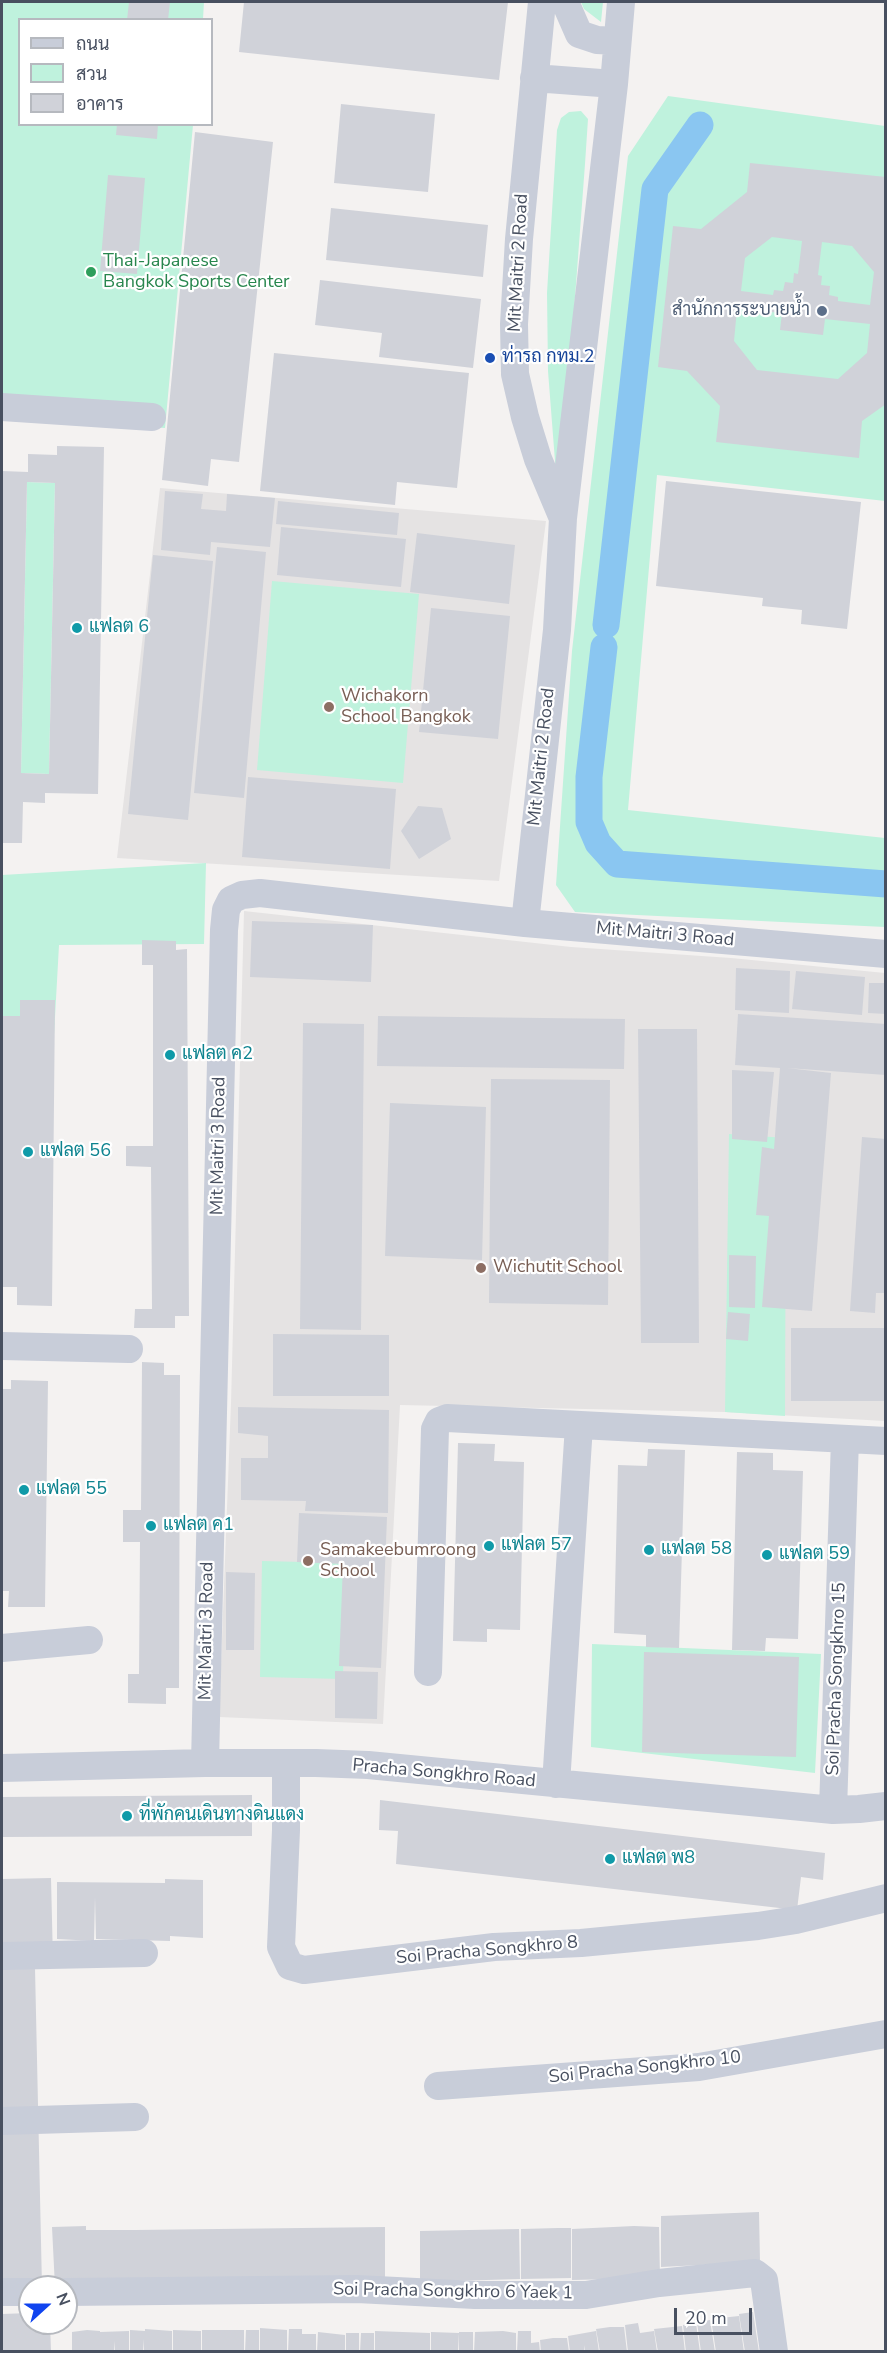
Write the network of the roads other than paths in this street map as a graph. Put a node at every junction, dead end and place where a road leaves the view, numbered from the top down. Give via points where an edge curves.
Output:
1 (542, 2) edge
2 (565, 2) edge
3 (621, 2) edge
4 (617, 41) junction
5 (534, 78) junction
6 (614, 84) junction
7 (2, 407) edge
8 (152, 417) dead end
9 (563, 518) junction
10 (525, 923) junction
11 (885, 954) edge
12 (2, 1346) edge
13 (129, 1348) dead end
14 (579, 1425) junction
15 (845, 1439) junction
16 (885, 1441) edge
17 (89, 1640) dead end
18 (2, 1648) edge
19 (428, 1672) dead end
20 (205, 1763) junction
21 (286, 1763) junction
22 (2, 1768) edge
23 (556, 1784) junction
24 (885, 1808) edge
25 (833, 1810) junction
26 (885, 1898) edge
27 (144, 1953) dead end
28 (2, 1956) edge
29 (885, 2034) edge
30 (438, 2086) dead end
31 (135, 2117) dead end
32 (2, 2121) edge
33 (2, 2292) edge
34 (18, 2292) edge
35 (78, 2292) edge
36 (774, 2352) edge

1 - 5 street, Mit Maitri 2 Road
2 - 4 street via 579,34
3 - 4 street, Mit Maitri 2 Road
4 - 6 street, Mit Maitri 2 Road
5 - 6 street
5 - 9 street, Mit Maitri 2 Road via 519,239 515,374 535,448
6 - 9 street, Mit Maitri 2 Road
7 - 8 street
9 - 10 street, Mit Maitri 2 Road via 557,630
10 - 11 street, Mit Maitri 3 Road
10 - 20 street, Mit Maitri 3 Road via 260,893 231,900 226,910
12 - 13 street
14 - 15 street
14 - 19 street via 447,1418 439,1421 435,1430
14 - 23 street
15 - 16 street
15 - 25 street, Soi Pracha Songkhro 15
17 - 18 street
20 - 21 street, Pracha Songkhro Road
20 - 22 street, Pracha Songkhro Road
21 - 23 street, Pracha Songkhro Road via 368,1765
21 - 26 street, Soi Pracha Songkhro 8 via 281,1947 290,1966 304,1970 494,1947 758,1926
23 - 25 street, Pracha Songkhro Road
24 - 25 street, Pracha Songkhro Road
27 - 28 street
29 - 30 street, Soi Pracha Songkhro 10 via 699,2067
31 - 32 street
33 - 34 street
35 - 36 street, Soi Pracha Songkhro 6 Yaek 1 via 357,2289 586,2295 755,2273 764,2280

